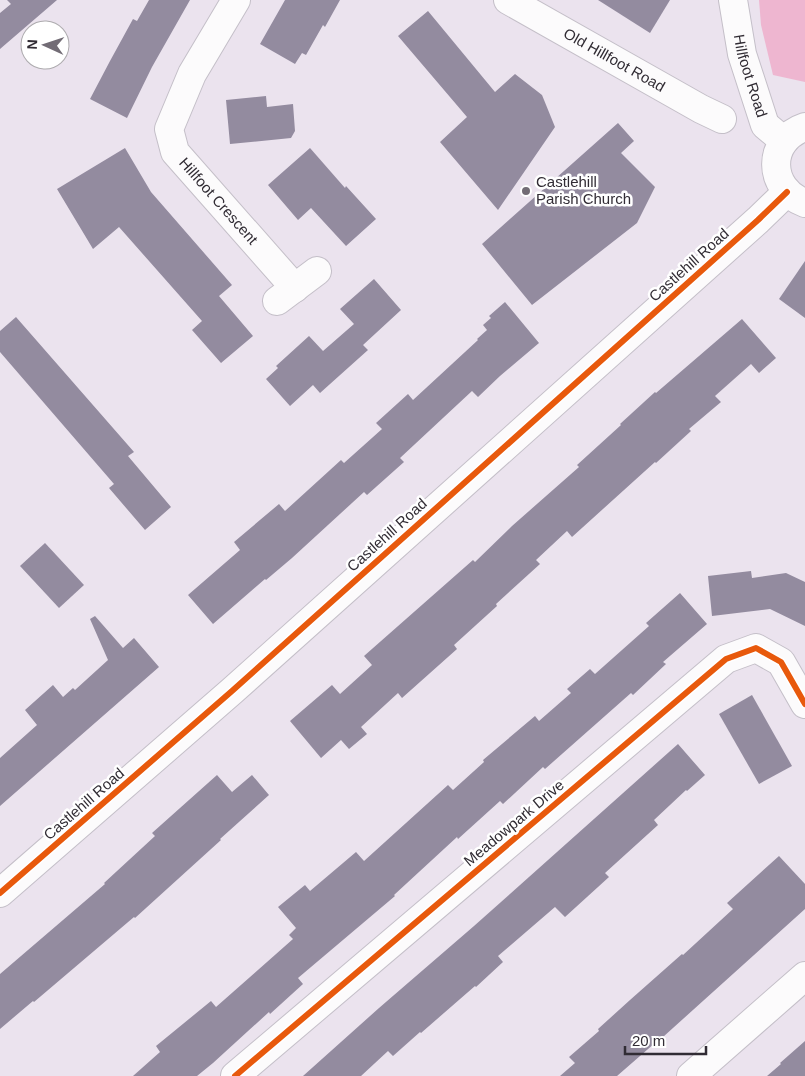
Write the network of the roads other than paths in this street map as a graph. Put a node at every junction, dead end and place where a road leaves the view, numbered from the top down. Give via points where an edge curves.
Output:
1 (236, 0) edge
2 (508, 0) edge
3 (733, 0) edge
4 (722, 119) dead end
5 (794, 134) edge
6 (796, 197) edge
7 (317, 271) dead end
8 (805, 704) edge
9 (0, 893) edge
10 (805, 976) edge
11 (235, 1076) edge
12 (691, 1076) edge

1 - 7 street, Hillfoot Crescent via 192,74 169,129 175,152 286,294
2 - 4 street, Old Hillfoot Road
3 - 5 street, Hillfoot Road via 742,54 765,125
5 - 6 street via 778,151 776,162 780,183
6 - 9 street, Castlehill Road via 758,220 232,691
8 - 11 street, Meadowpark Drive via 781,662 756,648 726,659
10 - 12 street

